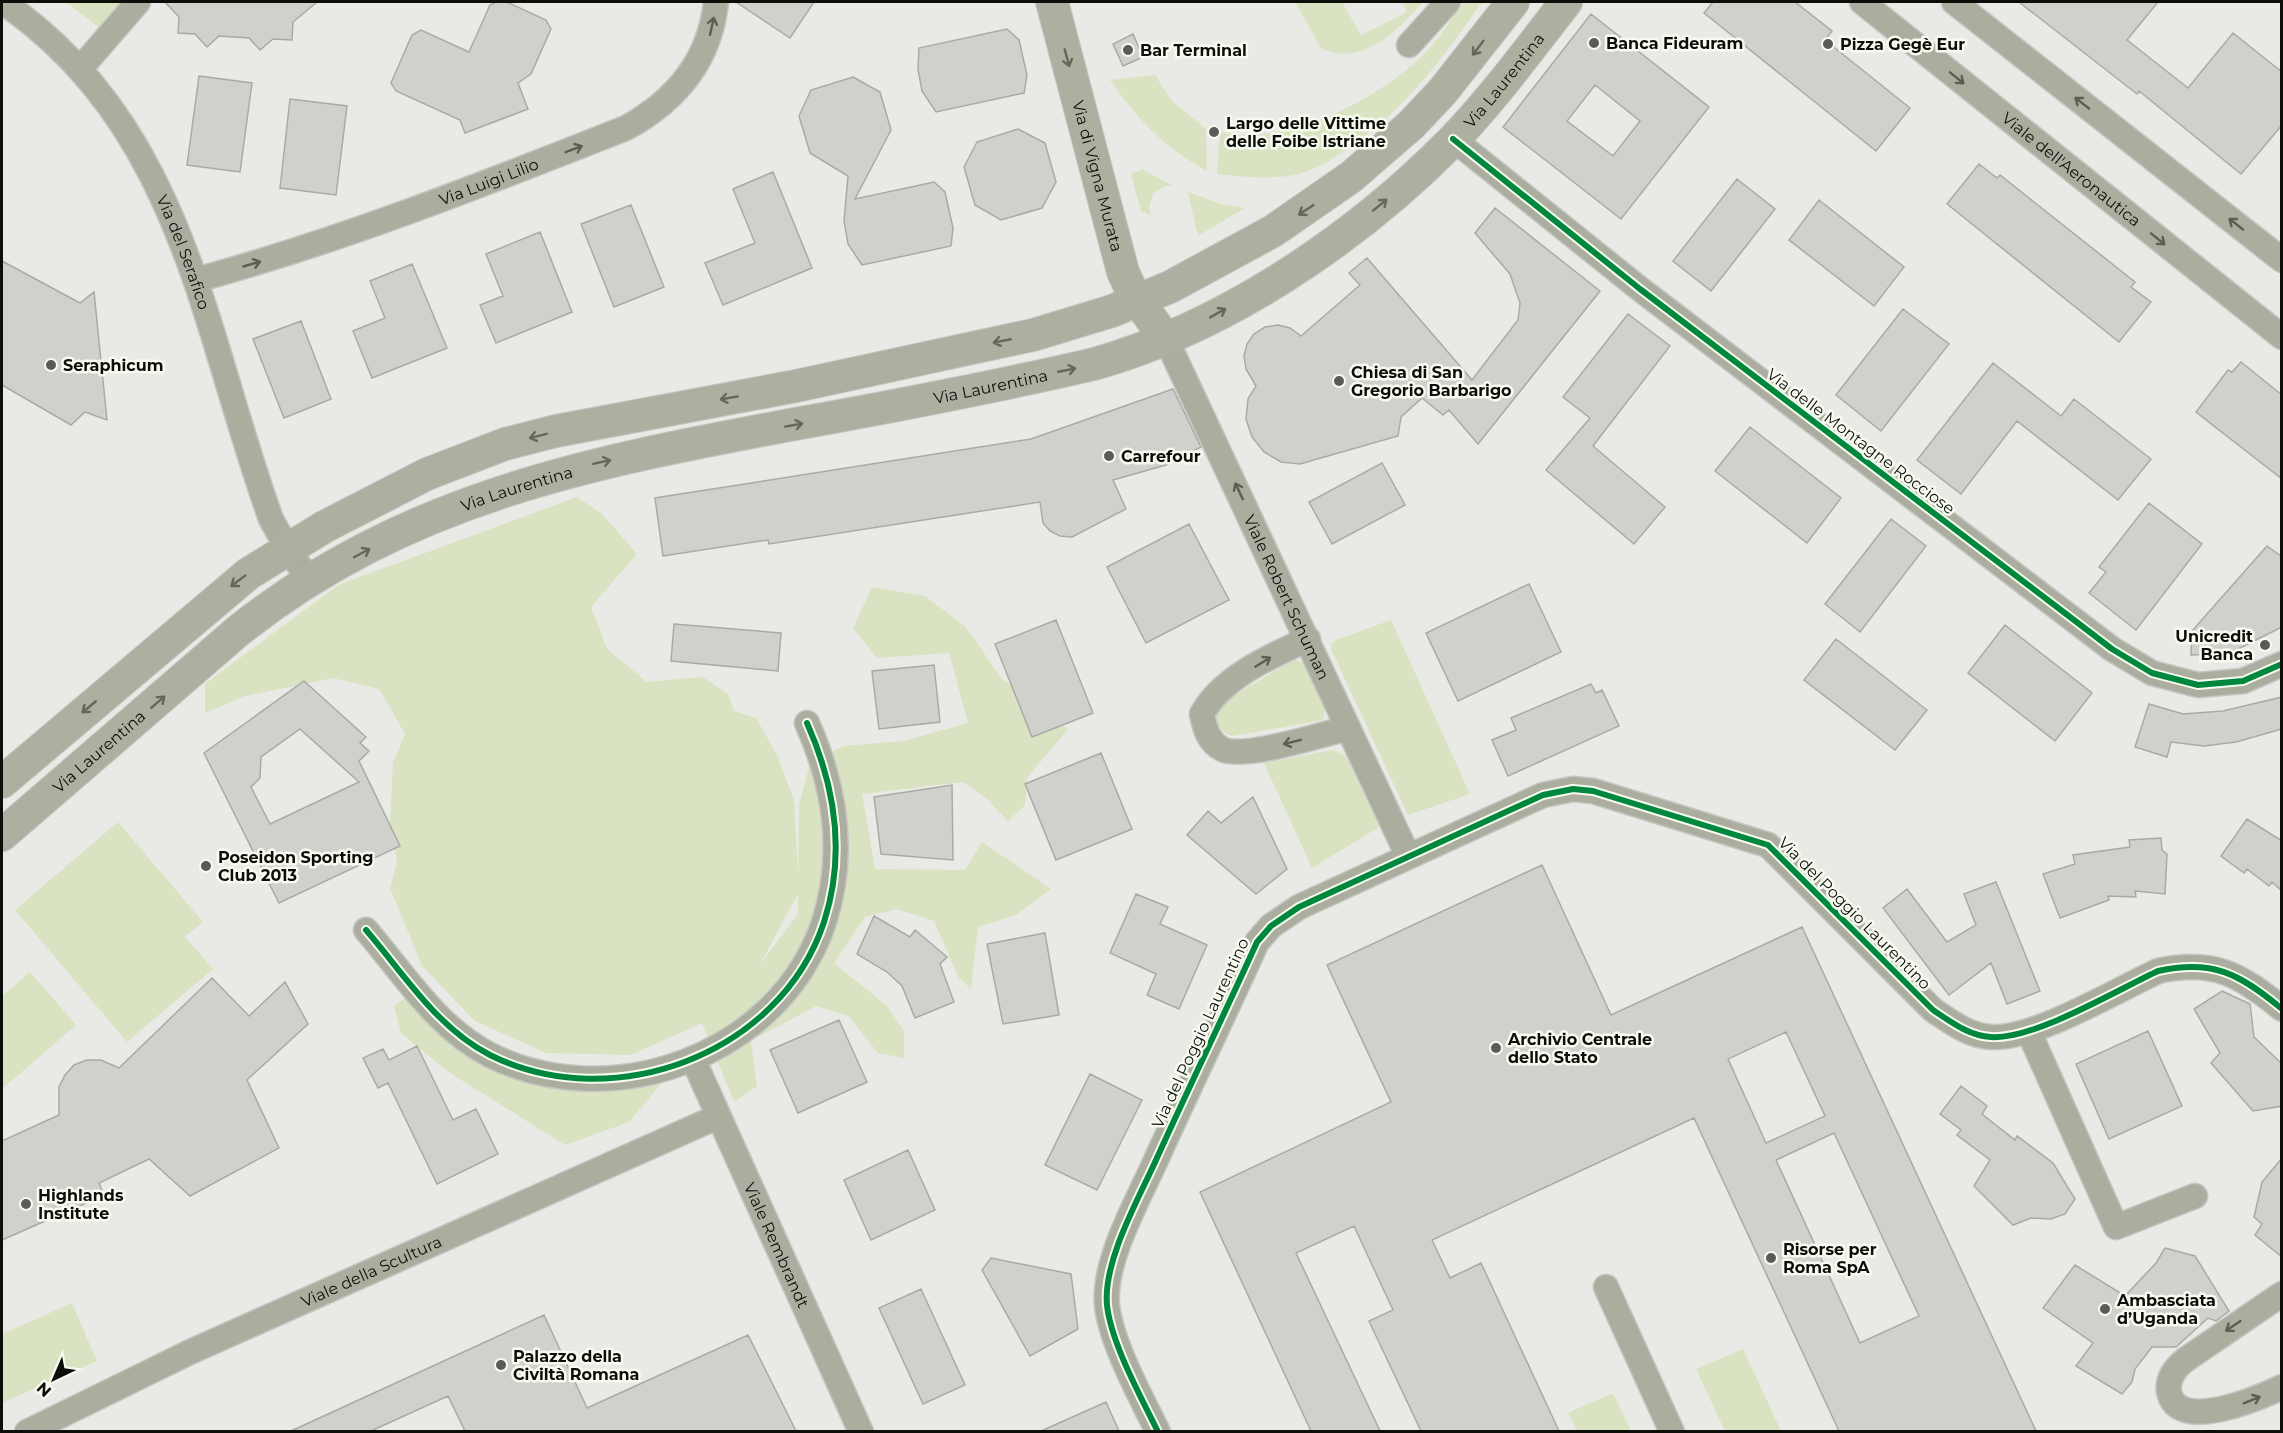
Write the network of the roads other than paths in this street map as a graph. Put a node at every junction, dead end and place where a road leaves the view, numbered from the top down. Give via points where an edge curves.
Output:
1 (3, 2) edge
2 (138, 2) edge
3 (717, 2) edge
4 (1052, 2) edge
5 (1448, 2) edge
6 (1513, 2) edge
7 (1566, 2) edge
8 (1862, 2) edge
9 (1954, 2) edge
10 (1409, 45) dead end
11 (80, 69) junction
12 (1453, 139) junction
13 (2282, 260) edge
14 (195, 280) junction
15 (1138, 301) junction
16 (2282, 337) edge
17 (1166, 339) junction
18 (287, 548) junction
19 (310, 581) junction
20 (1308, 639) junction
21 (2282, 664) edge
22 (807, 723) dead end
23 (1348, 728) junction
24 (2, 782) edge
25 (2, 835) edge
26 (1408, 856) junction
27 (366, 930) dead end
28 (2282, 1009) edge
29 (2029, 1032) junction
30 (693, 1059) junction
31 (717, 1117) junction
32 (2195, 1196) dead end
33 (1606, 1287) dead end
34 (2282, 1294) edge
35 (2282, 1388) edge
36 (27, 1431) edge
37 (861, 1431) edge
38 (1158, 1431) edge
39 (1672, 1431) edge

1 - 11 street, Via del Serafico
2 - 11 street
14 -> 3 street, Via Luigi Lilio via 313,246 626,128 669,99 696,67 710,37
4 -> 15 main road, Via di Vigna Murata via 1116,250 1125,279
5 - 10 street
6 -> 15 main road via 1443,91 1352,177 1273,231
7 - 12 main road, Via Laurentina
8 -> 16 street, Viale dell'Aeronautica
13 -> 9 street
11 - 14 street, Via del Serafico via 140,151 176,225
17 -> 12 main road, Via Laurentina via 1308,260 1383,203
12 - 21 street, Via delle Montagne Rocciose via 1705,339 2112,649 2152,673 2198,684 2243,681
14 - 18 street, Via del Serafico via 267,509
15 - 17 main road, Via di Vigna Murata
15 -> 18 main road via 1033,335 505,444 419,477
19 -> 17 main road, Via Laurentina via 447,510 554,474 691,443 1076,368 1131,354
20 -> 17 street, Viale Robert Schuman
18 - 19 street
18 -> 24 main road via 222,593
25 -> 19 main road, Via Laurentina via 238,632
20 - 23 street, Viale Robert Schuman
23 -> 20 street via 1250,752 1223,750 1212,742 1202,714 1218,690
22 - 30 street via 828,779 836,828 834,873 824,922 805,962 774,1002 743,1029
23 - 26 street, Viale Robert Schuman
26 - 29 street, Via del Poggio Laurentino via 1544,795 1573,789 1593,791 1768,845 1933,1010 1967,1032 1992,1038
26 - 38 street, Via del Poggio Laurentino via 1299,907 1262,936 1238,979 1143,1188 1110,1272 1107,1305 1130,1372
27 - 30 street via 461,1037 527,1070 559,1077 611,1078 656,1072
28 - 29 street, Via del Poggio Laurentino via 2234,974 2205,966 2179,966 2158,971
29 - 32 street via 2116,1227
30 - 31 street, Viale Rembrandt
31 - 36 street, Viale della Scultura via 190,1352
31 - 37 street, Viale Rembrandt
33 - 39 street
34 -> 35 street via 2179,1365 2169,1386 2174,1404 2200,1417

